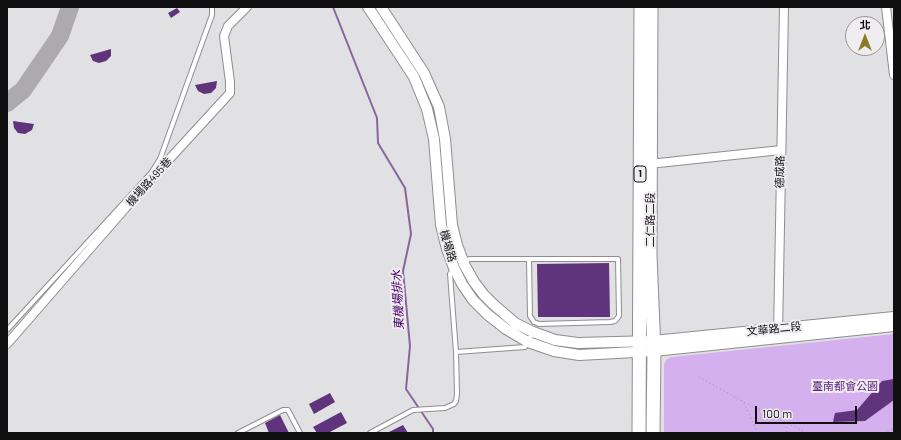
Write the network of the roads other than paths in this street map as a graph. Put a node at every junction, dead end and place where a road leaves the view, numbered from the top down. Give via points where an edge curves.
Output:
1 (212, 7) edge
2 (246, 7) edge
3 (368, 7) edge
4 (381, 7) edge
5 (641, 7) edge
6 (651, 7) edge
7 (784, 7) edge
8 (886, 7) edge
9 (894, 75) edge
10 (781, 150) junction
11 (650, 164) junction
12 (529, 259) junction
13 (459, 266) junction
14 (894, 317) edge
15 (894, 326) edge
16 (7, 330) edge
17 (533, 332) junction
18 (778, 333) junction
19 (528, 342) junction
20 (7, 344) edge
21 (654, 346) junction
22 (639, 347) junction
23 (456, 352) junction
24 (238, 433) edge
25 (300, 433) edge
26 (370, 433) edge
27 (639, 433) edge
28 (653, 433) edge

1 - 16 lane via 212,16 160,159 151,173
2 - 20 street, 機場路495巷 via 228,26 224,36 230,93 142,189
3 - 13 street, 機場路 via 414,77 427,109 434,139 441,225 447,249
4 - 13 street, 機場路 via 424,73 438,108 445,139 452,224
5 - 22 main road, 二仁路二段 / 1
6 - 11 main road, 二仁路二段 / 1
7 - 10 street, 德成路
8 - 9 street
10 - 11 street
10 - 18 street, 德成路
11 - 21 main road, 二仁路二段 / 1
12 - 12 lane via 618,259 619,316 610,322 534,322 530,316
12 - 13 lane via 469,259
13 - 17 street, 機場路 via 493,304 515,323
13 - 19 street, 機場路 via 462,284 473,300 506,329
13 - 23 lane via 450,274
14 - 18 street, 文華路二段
15 - 18 street, 文華路二段
17 - 19 lane
17 - 22 street, 機場路 via 555,340
18 - 21 street, 文華路二段
19 - 22 street, 機場路 via 554,351 580,355
19 - 23 lane via 525,346
21 - 22 street, 機場路
21 - 28 main road, 二仁路二段 / 1
22 - 27 main road, 二仁路二段 / 1
23 - 26 lane via 457,394 454,404 445,408 413,410
24 - 25 lane via 283,410 288,410

